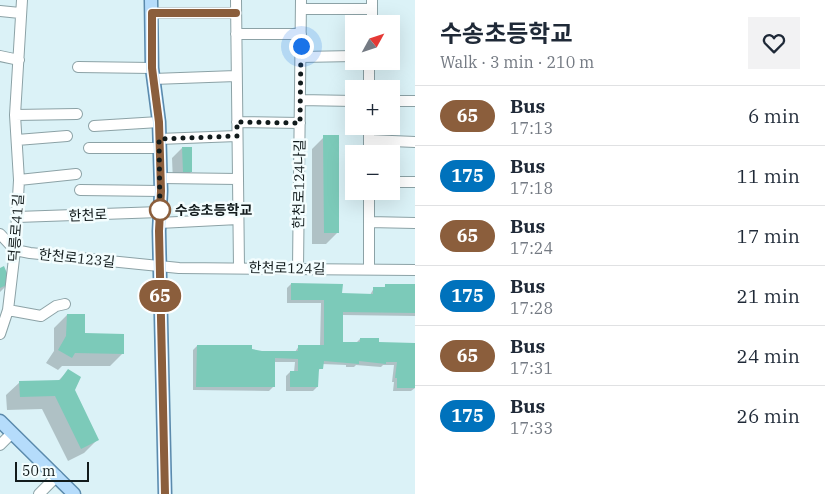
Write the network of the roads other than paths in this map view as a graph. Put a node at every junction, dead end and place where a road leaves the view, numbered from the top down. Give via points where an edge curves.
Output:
1 (22, 0) edge
2 (236, 0) edge
3 (372, 4) edge
4 (301, 5) edge
5 (152, 6) edge
6 (0, 11) edge
7 (20, 13) junction
8 (236, 13) junction
9 (236, 34) junction
10 (301, 34) junction
11 (0, 56) edge
12 (345, 56) edge
13 (301, 57) junction
14 (19, 60) junction
15 (78, 67) dead end
16 (152, 73) junction
17 (236, 76) junction
18 (300, 100) junction
19 (345, 101) edge
20 (400, 101) edge
21 (415, 101) edge
22 (77, 114) dead end
23 (15, 115) junction
24 (159, 122) junction
25 (237, 122) junction
26 (300, 123) junction
27 (94, 126) dead end
28 (369, 135) edge
29 (67, 136) dead end
30 (237, 136) junction
31 (16, 140) junction
32 (369, 140) junction
33 (415, 142) edge
34 (160, 143) junction
35 (369, 145) edge
36 (89, 148) dead end
37 (76, 174) dead end
38 (238, 179) junction
39 (19, 180) junction
40 (400, 182) edge
41 (415, 182) edge
42 (161, 185) junction
43 (80, 190) dead end
44 (369, 200) edge
45 (17, 217) junction
46 (160, 217) junction
47 (238, 219) junction
48 (369, 222) junction
49 (415, 222) edge
50 (0, 234) edge
51 (16, 250) junction
52 (160, 266) junction
53 (239, 268) junction
54 (298, 268) junction
55 (369, 269) junction
56 (415, 270) edge
57 (65, 304) dead end
58 (8, 310) junction
59 (0, 334) edge
60 (0, 421) edge
61 (12, 433) junction
62 (0, 445) edge
63 (57, 476) junction
64 (39, 494) edge
65 (74, 494) edge
66 (165, 494) edge

1 - 7 street, 덕릉로41길
2 - 8 street
3 - 4 street, 한천로124나길
4 - 10 street, 한천로124나길
5 - 8 street
5 - 16 main road
6 - 7 street
7 - 14 street, 덕릉로41길
8 - 9 street
9 - 10 street
9 - 17 street
10 - 13 street, 한천로124나길
11 - 14 street
12 - 13 street
13 - 18 street, 한천로124나길
14 - 23 street, 덕릉로41길
15 - 16 street
16 - 17 street
16 - 24 main road
17 - 25 street
18 - 19 street
18 - 26 street, 한천로124나길
20 - 21 street
22 - 23 street
23 - 31 street, 덕릉로41길
24 - 27 street
24 - 34 main road
25 - 26 street
25 - 30 street
26 - 54 street, 한천로124나길
28 - 32 street
29 - 31 street
30 - 34 street
30 - 38 street
31 - 39 street, 덕릉로41길
32 - 33 street
32 - 35 street
34 - 36 street
34 - 42 main road
37 - 39 street, 덕릉로41길
38 - 42 street, 한천로
38 - 47 street
39 - 45 street, 덕릉로41길
40 - 41 street
42 - 43 street, 한천로
42 - 46 main road
44 - 48 street
45 - 46 street, 한천로
45 - 51 street, 덕릉로41길
46 - 47 street, 한천로
46 - 52 main road
47 - 53 street
48 - 49 street
48 - 55 street
50 - 51 street
51 - 52 street, 한천로123길
51 - 58 street, 덕릉로41길
52 - 53 street, 한천로124길
52 - 66 main road
53 - 54 street, 한천로124길
54 - 55 street, 한천로124길
55 - 56 street, 한천로124길
57 - 58 street via 41,316
58 - 59 street, 덕릉로41길
60 - 61 main road
61 - 62 street
61 - 63 main road
63 - 64 street
63 - 65 main road

